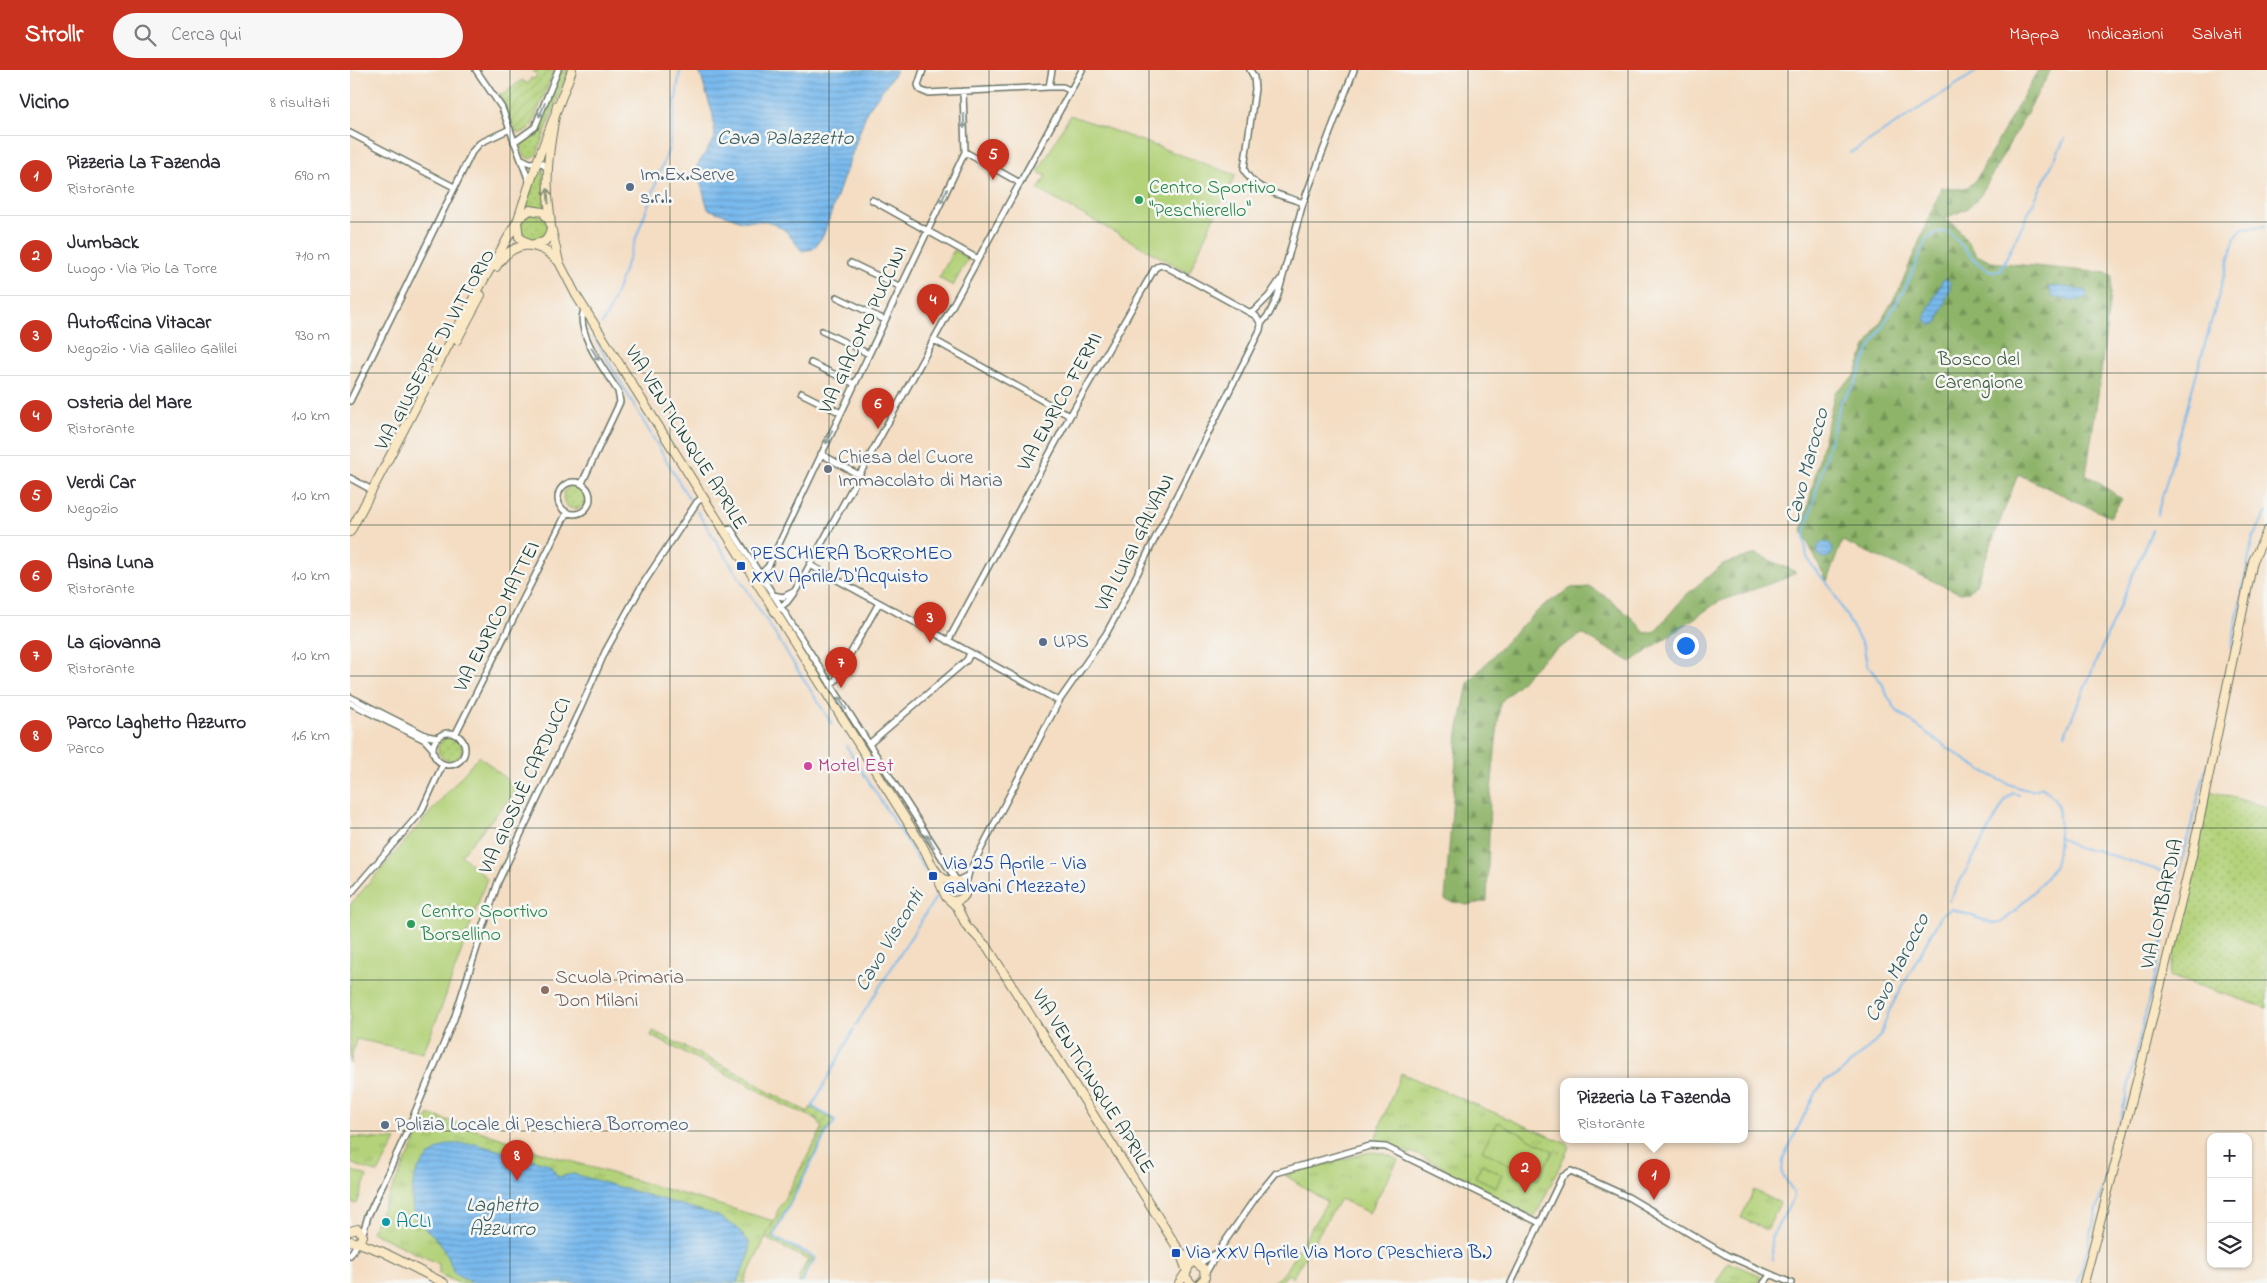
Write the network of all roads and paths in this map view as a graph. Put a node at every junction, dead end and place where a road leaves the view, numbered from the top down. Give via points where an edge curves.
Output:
1 (476, 70) edge
2 (558, 70) edge
3 (572, 70) edge
4 (923, 70) edge
5 (1052, 70) edge
6 (1082, 70) edge
7 (1250, 70) edge
8 (1354, 70) edge
9 (1049, 87) junction
10 (963, 91) junction
11 (1070, 91) junction
12 (558, 105) junction
13 (510, 130) junction
14 (350, 133) edge
15 (514, 142) junction
16 (965, 152) junction
17 (521, 158) junction
18 (537, 162) junction
19 (547, 168) junction
20 (1020, 183) junction
21 (530, 185) junction
22 (454, 187) junction
23 (872, 200) dead end
24 (1303, 203) junction
25 (518, 219) junction
26 (551, 224) junction
27 (927, 231) junction
28 (534, 245) junction
29 (978, 259) junction
30 (559, 262) junction
31 (851, 262) dead end
32 (1281, 277) junction
33 (901, 287) junction
34 (837, 297) dead end
35 (1259, 306) junction
36 (585, 309) junction
37 (1252, 313) junction
38 (1269, 314) junction
39 (885, 320) junction
40 (1260, 321) junction
41 (822, 332) dead end
42 (934, 340) junction
43 (869, 354) junction
44 (811, 364) dead end
45 (855, 384) junction
46 (801, 393) dead end
47 (350, 401) edge
48 (841, 413) junction
49 (1070, 416) junction
50 (821, 454) junction
51 (859, 475) junction
52 (350, 478) edge
53 (582, 484) junction
54 (372, 490) junction
55 (702, 498) junction
56 (567, 512) junction
57 (2267, 531) edge
58 (350, 532) edge
59 (350, 540) edge
60 (810, 565) junction
61 (756, 576) junction
62 (796, 590) junction
63 (774, 595) junction
64 (879, 603) junction
65 (782, 607) junction
66 (774, 612) junction
67 (948, 641) junction
68 (970, 653) junction
69 (830, 684) junction
70 (350, 697) edge
71 (1059, 702) junction
72 (350, 703) edge
73 (455, 735) junction
74 (438, 738) junction
75 (869, 744) junction
76 (434, 749) junction
77 (443, 764) junction
78 (929, 859) junction
79 (967, 876) junction
80 (956, 881) junction
81 (964, 886) junction
82 (945, 891) junction
83 (350, 894) edge
84 (962, 898) junction
85 (950, 900) junction
86 (973, 931) junction
87 (368, 1216) junction
88 (1540, 1223) junction
89 (352, 1229) edge
90 (363, 1234) junction
91 (356, 1242) edge
92 (1218, 1250) junction
93 (383, 1252) junction
94 (1180, 1252) junction
95 (350, 1255) edge
96 (1197, 1264) junction
97 (1186, 1272) junction
98 (1770, 1275) junction
99 (1204, 1280) edge
100 (444, 1283) edge
101 (1179, 1283) edge
102 (1191, 1283) edge
103 (1511, 1283) edge
104 (1764, 1283) edge
105 (1791, 1283) edge
106 (2084, 1283) edge

1 - 13 street via 500,104
2 -> 15 street via 535,128
3 - 12 main road
4 - 10 street via 918,82 920,90 927,93
5 - 9 street
6 - 11 street
7 - 24 street via 1256,84 1244,159 1247,177 1257,185
8 - 24 street, VIA LUIGI GALVANI
9 - 10 street
9 - 11 street
10 -> 16 street, VIA GIACOMO PUCCINI
11 - 20 street
12 - 18 main road, VIA GIUSEPPE DI VITTORIO
12 - 19 main road, VIA VENTICINQUE APRILE
13 - 15 street
13 - 22 street via 474,147
14 - 22 street
15 - 17 street
16 - 20 street
16 -> 27 street, VIA GIACOMO PUCCINI
17 - 18 street
17 - 21 street
18 - 19 street
18 - 21 main road, VIA GIUSEPPE DI VITTORIO
26 -> 19 main road, VIA VENTICINQUE APRILE
20 - 29 street
21 - 25 main road, VIA GIUSEPPE DI VITTORIO
22 - 47 street
23 - 27 street
24 - 32 street, VIA LUIGI GALVANI
25 - 26 main road via 526,212 537,210 547,216
25 - 28 main road via 518,237 524,243
25 - 54 main road, VIA GIUSEPPE DI VITTORIO
26 - 28 main road via 548,239
26 - 30 main road, VIA VENTICINQUE APRILE
27 - 29 street
27 - 33 street, VIA GIACOMO PUCCINI
28 - 30 main road, VIA VENTICINQUE APRILE
28 - 59 main road, VIA GIUSEPPE DI VITTORIO via 510,250 496,266
29 - 42 street
30 - 36 main road, VIA VENTICINQUE APRILE
31 - 33 street
32 - 35 street, VIA LUIGI GALVANI
32 - 38 street, VIA LUIGI GALVANI via 1277,298
33 - 39 street, VIA GIACOMO PUCCINI
34 - 39 street
35 - 37 street, VIA LUIGI GALVANI
35 - 38 street via 1267,309
36 -> 53 street via 583,331 618,391 620,402
36 - 55 main road, VIA VENTICINQUE APRILE
37 - 40 street
37 - 49 street, VIA ENRICO FERMI via 1165,266 1157,267
38 - 40 street, VIA LUIGI GALVANI
39 - 43 street, VIA GIACOMO PUCCINI
40 - 71 street, VIA LUIGI GALVANI via 1256,338 1111,626
41 - 43 street
42 - 49 street
42 - 51 street
43 - 45 street, VIA GIACOMO PUCCINI
44 - 45 street
45 - 48 street, VIA GIACOMO PUCCINI
46 - 48 street
48 -> 50 street, VIA GIACOMO PUCCINI
49 - 67 street, VIA ENRICO FERMI
50 - 51 street
50 - 61 street, VIA GIACOMO PUCCINI via 768,567
51 - 60 street
52 - 54 street
53 - 56 street via 590,494 587,507 580,512
53 - 56 street via 569,482 560,490 559,503
54 - 58 main road, VIA GIUSEPPE DI VITTORIO
55 - 61 main road, VIA VENTICINQUE APRILE
55 - 87 street, VIA GIOSUÈ CARDUCCI via 663,550 605,652 498,882 454,1019
56 - 73 street, VIA ENRICO MATTEI
57 - 106 main road, VIA LOMBARDIA via 2253,561 2192,856
60 - 62 street
60 - 64 street
61 - 63 street
61 - 63 street via 767,592
61 - 66 main road, VIA VENTICINQUE APRILE
62 - 63 street via 783,597
62 - 65 street
63 - 65 street
64 - 67 street
64 - 69 street via 835,681
65 - 66 street
65 - 69 street
66 - 78 main road, VIA VENTICINQUE APRILE
67 - 68 street
68 - 71 street
68 - 75 street via 967,660
75 -> 69 street
70 - 74 street via 427,736
71 - 79 street, VIA LUIGI GALVANI
72 - 76 street via 425,740
73 - 74 street via 446,734
73 - 77 street via 465,746 464,756 452,765
74 - 76 street
80 -> 75 street
76 - 77 street via 436,758
77 - 83 street via 420,812
78 - 80 main road, VIA VENTICINQUE APRILE via 942,877
78 - 82 main road, VIA VENTICINQUE APRILE
79 - 80 street
79 - 81 street, VIA LUIGI GALVANI
80 - 81 main road
80 - 82 main road via 947,884
81 - 84 main road
82 - 85 main road
84 - 85 main road
84 - 86 main road, VIA VENTICINQUE APRILE via 966,919
85 - 86 main road, VIA VENTICINQUE APRILE
86 - 94 main road, VIA VENTICINQUE APRILE via 988,948
87 - 89 street, VIA GIOSUÈ CARDUCCI
87 - 90 street, VIA GIOSUÈ CARDUCCI
88 - 92 street via 1386,1147 1377,1146 1276,1173 1260,1190
88 - 98 street via 1562,1177 1571,1171
88 - 103 street
89 - 90 main road, VIA GIOSUÈ CARDUCCI
90 - 91 main road, VIA GIOSUÈ CARDUCCI
90 - 93 main road
91 - 93 main road
91 - 95 street, VIA GIOSUÈ CARDUCCI
92 - 96 street via 1210,1259
92 - 99 street
93 - 100 main road
94 - 96 main road, VIA VENTICINQUE APRILE
94 - 97 main road, VIA VENTICINQUE APRILE
96 - 97 main road
96 - 99 main road, VIA VENTICINQUE APRILE via 1204,1268
97 - 101 main road
97 - 102 main road, VIA VENTICINQUE APRILE via 1186,1279
98 - 104 street
98 - 105 street

